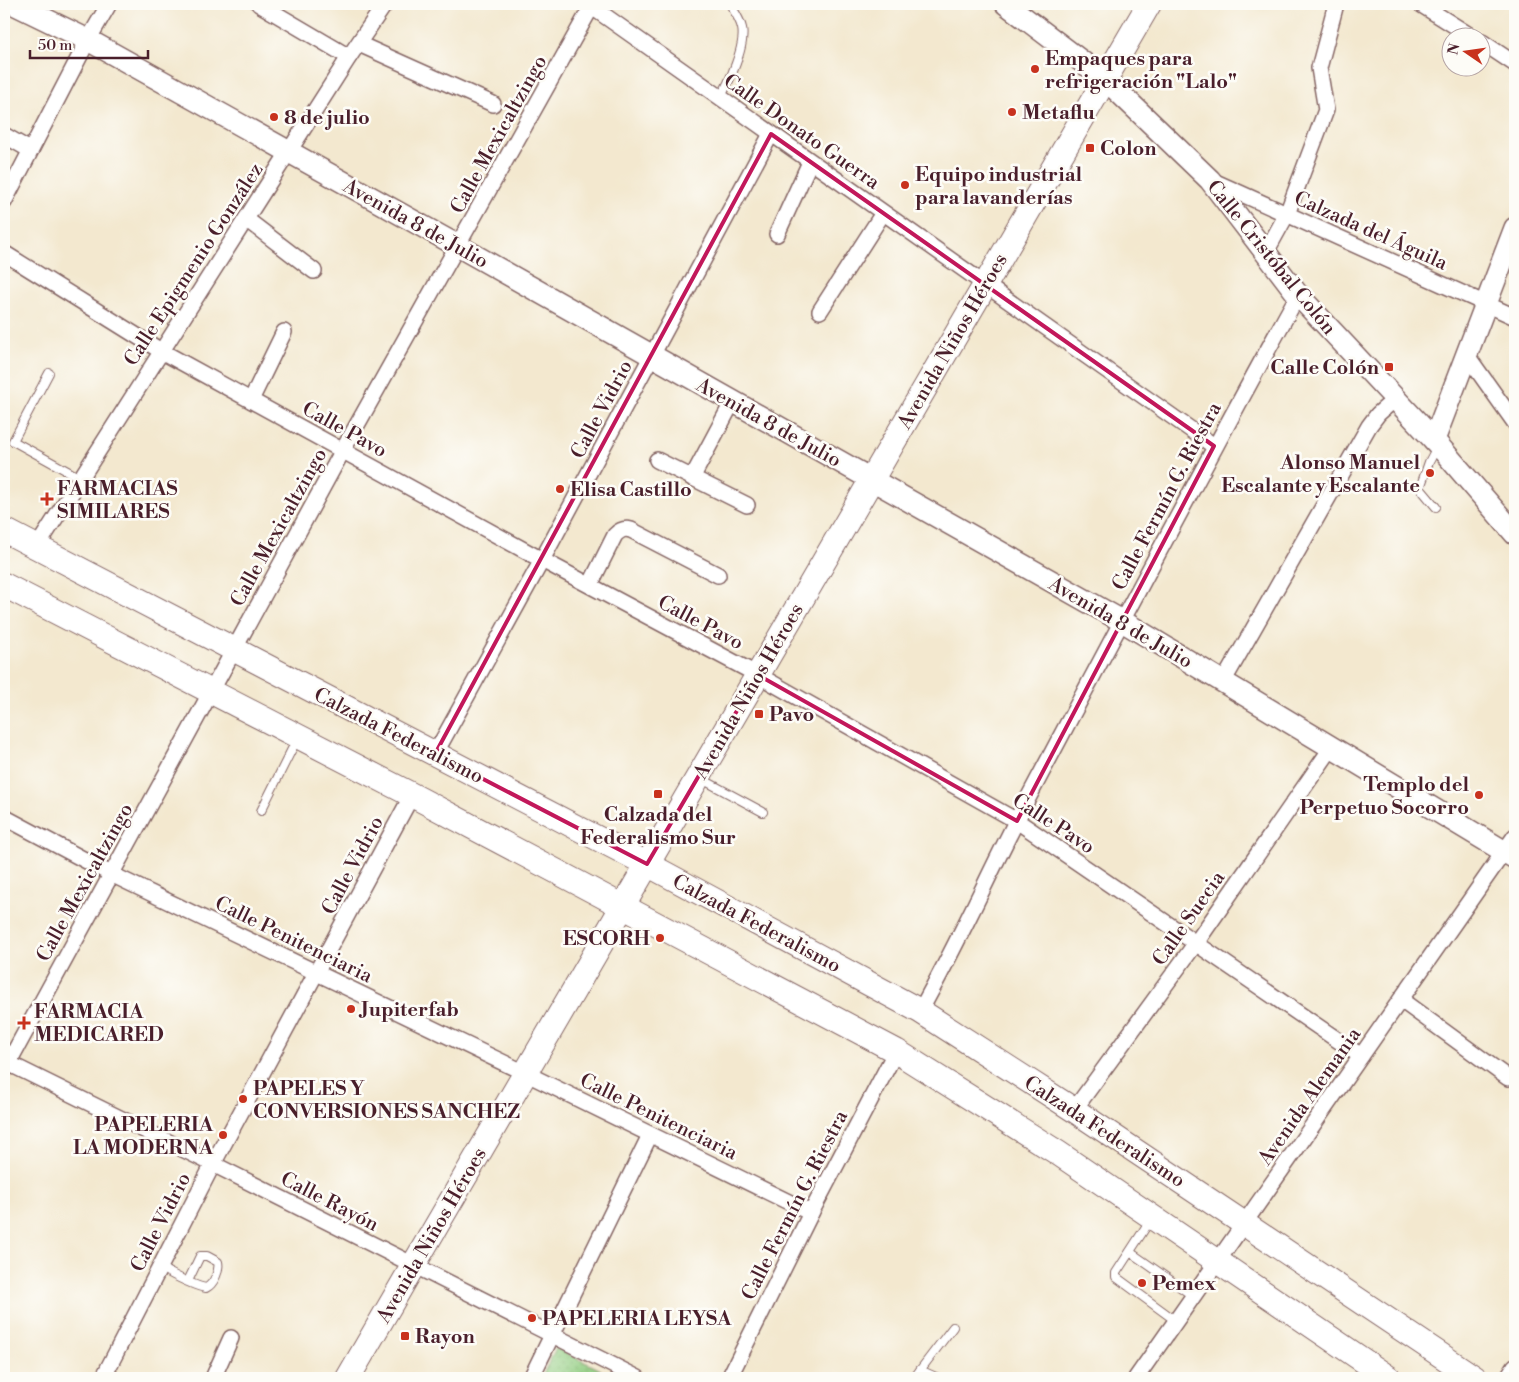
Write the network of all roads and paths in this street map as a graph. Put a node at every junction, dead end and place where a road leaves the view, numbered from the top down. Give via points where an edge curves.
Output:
1 (14, 4) edge
2 (109, 4) edge
3 (259, 4) edge
4 (385, 4) edge
5 (730, 4) edge
6 (1006, 4) edge
7 (1149, 4) edge
8 (1336, 4) edge
9 (1420, 4) edge
10 (591, 5) edge
11 (1458, 28) edge
12 (88, 40) junction
13 (359, 44) junction
14 (1492, 49) edge
15 (349, 57) junction
16 (1515, 64) edge
17 (1105, 79) junction
18 (720, 98) junction
19 (493, 104) dead end
20 (771, 134) junction
21 (4, 135) edge
22 (30, 150) junction
23 (288, 152) junction
24 (810, 162) junction
25 (1210, 180) junction
26 (4, 202) edge
27 (883, 213) junction
28 (1287, 214) junction
29 (246, 219) junction
30 (1515, 228) edge
31 (777, 234) dead end
32 (458, 246) junction
33 (1266, 252) junction
34 (4, 253) edge
35 (314, 271) dead end
36 (985, 284) junction
37 (1298, 295) junction
38 (1486, 303) junction
39 (820, 311) dead end
40 (1515, 317) edge
41 (284, 332) dead end
42 (161, 351) junction
43 (1466, 354) junction
44 (652, 356) junction
45 (48, 373) dead end
46 (1395, 399) junction
47 (251, 400) junction
48 (733, 401) junction
49 (1515, 423) edge
50 (1436, 442) junction
51 (1214, 446) junction
52 (343, 450) junction
53 (657, 460) dead end
54 (80, 478) junction
55 (692, 478) junction
56 (872, 479) junction
57 (747, 505) dead end
58 (1436, 507) dead end
59 (4, 530) edge
60 (1515, 534) edge
61 (37, 547) junction
62 (542, 560) junction
63 (718, 575) dead end
64 (590, 585) junction
65 (5, 588) edge
66 (1122, 621) junction
67 (234, 649) junction
68 (758, 675) junction
69 (1223, 682) junction
70 (211, 692) junction
71 (298, 736) junction
72 (1332, 747) junction
73 (435, 754) junction
74 (698, 777) junction
75 (412, 795) junction
76 (261, 811) dead end
77 (763, 812) dead end
78 (4, 818) edge
79 (1017, 821) junction
80 (1512, 848) edge
81 (647, 864) junction
82 (111, 874) junction
83 (622, 906) junction
84 (1196, 943) junction
85 (316, 972) junction
86 (1401, 1000) junction
87 (920, 1011) junction
88 (896, 1051) junction
89 (1361, 1056) junction
90 (5, 1065) edge
91 (525, 1072) junction
92 (1508, 1078) dead end
93 (1074, 1110) junction
94 (650, 1135) junction
95 (213, 1164) junction
96 (811, 1213) junction
97 (1152, 1218) junction
98 (1241, 1227) junction
99 (1130, 1252) junction
100 (1217, 1262) junction
101 (413, 1266) junction
102 (160, 1268) junction
103 (188, 1281) junction
104 (1193, 1296) junction
105 (1176, 1320) junction
106 (953, 1327) dead end
107 (552, 1334) junction
108 (231, 1338) dead end
109 (1515, 1366) edge
110 (920, 1370) junction
111 (103, 1378) edge
112 (213, 1378) edge
113 (348, 1378) edge
114 (531, 1378) edge
115 (638, 1378) edge
116 (728, 1378) edge
117 (914, 1378) edge
118 (938, 1378) edge
119 (1136, 1378) edge
120 (1389, 1378) edge
121 (1474, 1378) edge
122 (1507, 1378) edge

1 - 12 street, Avenida 8 de Julio
2 - 12 street
3 - 15 street
4 - 13 street, Calle Epigmenio González
5 - 18 lane via 742,27 743,37
6 - 17 street, Calle Cristóbal Colón
7 - 17 main road, Avenida Niños Héroes
8 - 28 street via 1319,68 1326,110
9 - 11 street
10 - 18 street, Calle Donato Guerra
10 - 32 street, Calle Mexicaltzingo
12 - 22 street
12 - 23 street, Avenida 8 de Julio
13 - 15 street, Calle Epigmenio González
13 - 19 street
14 - 16 street
15 - 23 street, Calle Epigmenio González
17 - 25 street, Calle Cristóbal Colón
17 - 36 main road, Avenida Niños Héroes
18 - 20 street, Calle Donato Guerra
20 - 24 street, Calle Donato Guerra
20 - 44 street, Calle Vidrio
21 - 22 street
22 - 26 street
23 - 29 street, Calle Epigmenio González
23 - 32 street, Avenida 8 de Julio
24 - 27 street, Calle Donato Guerra
24 - 31 street
25 - 28 street, Calzada del Águila
25 - 33 street, Calle Cristóbal Colón
27 - 36 street, Calle Donato Guerra
27 - 39 street
28 - 33 street
28 - 38 street, Calzada del Águila
29 - 35 street
29 - 42 street, Calle Epigmenio González
30 - 38 street
32 - 44 street, Avenida 8 de Julio
32 - 52 street, Calle Mexicaltzingo
33 - 37 street, Calle Cristóbal Colón
34 - 42 street, Calle Pavo
36 - 51 street, Calle Donato Guerra
36 - 56 main road, Avenida Niños Héroes
37 - 46 street, Calle Cristóbal Colón
37 - 51 street, Calle Fermín G. Riestra
38 - 40 street, Calzada del Águila
38 - 43 street
41 - 47 street
42 - 47 street, Calle Pavo
42 - 54 street, Calle Epigmenio González
43 - 49 street
43 - 50 street
44 - 48 street, Avenida 8 de Julio
44 - 62 street, Calle Vidrio
45 - 54 lane via 13,441
46 - 50 street, Calle Cristóbal Colón
46 - 69 street via 1369,426
47 - 52 street, Calle Pavo
48 - 55 street
48 - 56 street, Avenida 8 de Julio
50 - 58 lane via 1420,488
50 - 60 street, Calle Cristóbal Colón
51 - 66 street, Calle Fermín G. Riestra
52 - 62 street, Calle Pavo
52 - 67 street, Calle Mexicaltzingo
53 - 55 street
54 - 61 street, Calle Epigmenio González
55 - 57 street
56 - 66 street, Avenida 8 de Julio
56 - 68 main road, Avenida Niños Héroes
59 - 61 main road, Calzada Federalismo
61 - 67 main road, Calzada Federalismo
62 - 64 street, Calle Pavo
62 - 73 street, Calle Vidrio
63 - 64 street via 625,529 615,535
64 - 68 street, Calle Pavo
65 - 70 main road
66 - 69 street, Avenida 8 de Julio
66 - 79 street, Calle Fermín G. Riestra
67 - 70 street, Calle Mexicaltzingo
67 - 73 main road, Calzada Federalismo
68 - 74 main road, Avenida Niños Héroes
68 - 79 street, Calle Pavo
69 - 72 street, Avenida 8 de Julio
70 - 71 main road
70 - 82 street, Calle Mexicaltzingo
71 - 75 main road
71 - 76 lane
72 - 80 street, Avenida 8 de Julio
72 - 84 street, Calle Suecia
73 - 81 main road, Calzada Federalismo
74 - 77 lane
74 - 81 main road, Avenida Niños Héroes
75 - 83 main road
75 - 85 street, Calle Vidrio
78 - 82 street, Calle Penitenciaria
79 - 84 street, Calle Pavo
79 - 87 street, Calle Fermín G. Riestra
80 - 86 street, Avenida Alemania
81 - 83 main road, Avenida Niños Héroes
81 - 87 main road, Calzada Federalismo
82 - 85 street, Calle Penitenciaria
82 - 90 street, Calle Mexicaltzingo
83 - 88 main road
83 - 91 main road, Avenida Niños Héroes
84 - 89 street, Calle Pavo
84 - 93 street, Calle Suecia
85 - 91 street, Calle Penitenciaria
85 - 95 street, Calle Vidrio
86 - 89 street, Avenida Alemania
86 - 92 street
87 - 93 main road, Calzada Federalismo
88 - 96 street, Calle Fermín G. Riestra
88 - 97 main road via 1058,1153
89 - 98 street, Avenida Alemania
90 - 95 street, Calle Rayón
91 - 94 street, Calle Penitenciaria
91 - 101 main road, Avenida Niños Héroes
93 - 98 main road, Calzada Federalismo
94 - 96 street, Calle Penitenciaria
94 - 107 street
95 - 101 street, Calle Rayón
95 - 102 street, Calle Vidrio
96 - 116 street, Calle Fermín G. Riestra
97 - 99 lane
97 - 100 main road
98 - 100 street, Avenida Alemania
98 - 121 main road, Calzada Federalismo via 1348,1293
99 - 104 lane
99 - 105 lane via 1116,1277
100 - 104 street, Avenida Alemania
100 - 120 main road
101 - 107 street, Calle Rayón
101 - 113 main road, Avenida Niños Héroes
102 - 103 lane
102 - 111 street, Calle Vidrio
103 - 103 lane via 202,1287 209,1286 218,1262 200,1256
104 - 105 street, Avenida Alemania
105 - 119 street, Avenida Alemania
106 - 110 lane
107 - 114 street
107 - 115 street, Calle Rayón
108 - 112 street
109 - 122 street
110 - 117 lane
110 - 118 lane

